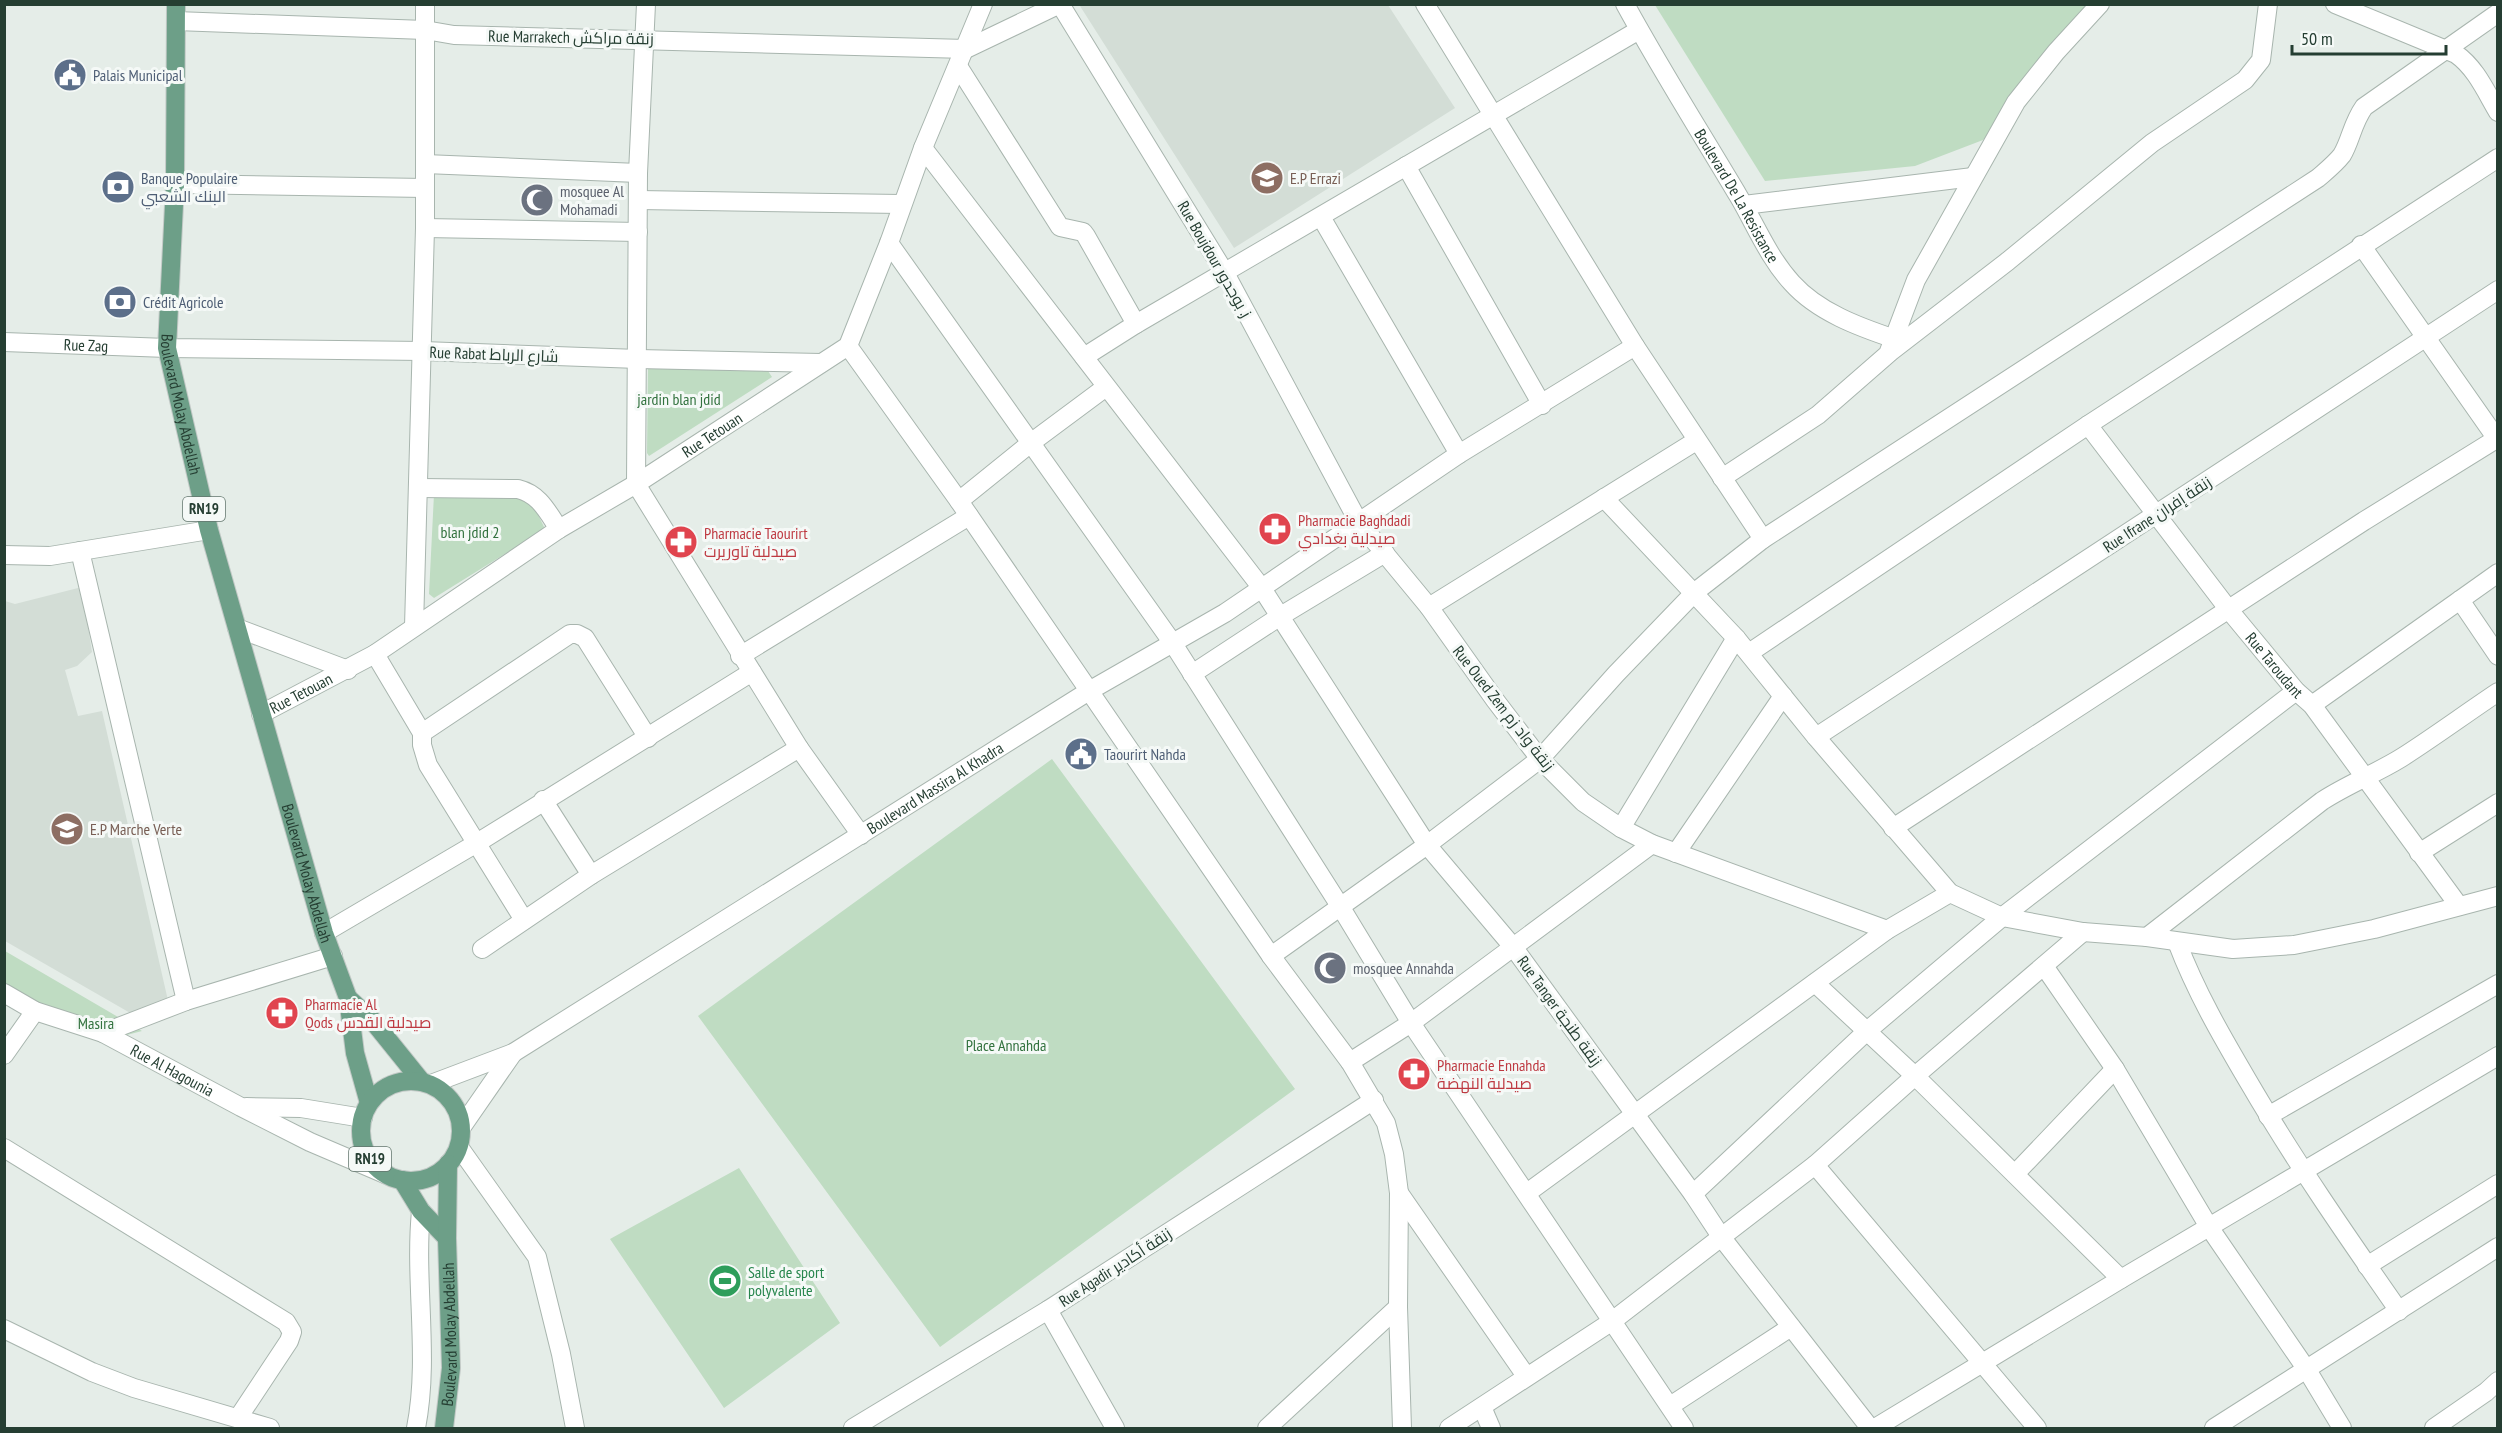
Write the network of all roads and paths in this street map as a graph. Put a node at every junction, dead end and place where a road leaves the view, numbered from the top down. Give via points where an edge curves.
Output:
1 (426, 4) edge
2 (646, 4) edge
3 (983, 4) edge
4 (1060, 4) edge
5 (1425, 4) edge
6 (1625, 4) edge
7 (2100, 4) edge
8 (2268, 4) edge
9 (2336, 4) edge
10 (176, 13) edge
11 (2498, 13) edge
12 (425, 30) junction
13 (1639, 30) junction
14 (644, 38) junction
15 (966, 48) junction
16 (2445, 51) junction
17 (957, 66) junction
18 (2498, 112) edge
19 (1494, 115) junction
20 (923, 148) junction
21 (2498, 158) edge
22 (425, 164) junction
23 (1406, 166) junction
24 (638, 172) junction
25 (1973, 177) junction
26 (174, 184) junction
27 (425, 188) junction
28 (639, 200) junction
29 (901, 204) junction
30 (1744, 205) junction
31 (1321, 217) junction
32 (425, 228) junction
33 (638, 232) junction
34 (889, 243) junction
35 (2361, 245) junction
36 (1225, 273) junction
37 (2498, 290) edge
38 (1137, 324) junction
39 (2426, 336) junction
40 (4, 342) edge
41 (848, 346) junction
42 (1635, 346) junction
43 (1891, 346) junction
44 (167, 348) junction
45 (423, 351) junction
46 (1084, 357) junction
47 (638, 359) junction
48 (821, 363) junction
49 (1106, 387) junction
50 (1542, 405) junction
51 (2088, 425) junction
52 (2497, 439) edge
53 (1696, 441) junction
54 (1032, 442) junction
55 (1459, 454) junction
56 (1722, 478) junction
57 (636, 484) junction
58 (419, 488) junction
59 (1604, 498) junction
60 (964, 509) junction
61 (2156, 515) junction
62 (1358, 521) junction
63 (559, 529) junction
64 (209, 530) junction
65 (1763, 539) junction
66 (81, 551) junction
67 (1384, 553) junction
68 (4, 555) edge
69 (2498, 573) edge
70 (1261, 587) junction
71 (1695, 592) junction
72 (2460, 600) junction
73 (1429, 607) junction
74 (2229, 610) junction
75 (1279, 617) junction
76 (414, 627) junction
77 (237, 628) junction
78 (1736, 638) junction
79 (1172, 642) junction
80 (1749, 653) junction
81 (375, 654) junction
82 (740, 656) junction
83 (2498, 656) edge
84 (348, 670) junction
85 (752, 672) junction
86 (1192, 674) junction
87 (1089, 691) junction
88 (2296, 691) junction
89 (2498, 692) edge
90 (1783, 696) junction
91 (2312, 705) junction
92 (261, 714) junction
93 (422, 733) junction
94 (1816, 737) junction
95 (648, 738) junction
96 (799, 748) junction
97 (1540, 759) junction
98 (2364, 778) junction
99 (543, 800) junction
100 (2498, 803) edge
101 (1621, 828) junction
102 (1893, 828) junction
103 (861, 835) junction
104 (477, 843) junction
105 (1652, 844) junction
106 (1427, 845) junction
107 (1676, 853) junction
108 (2419, 853) junction
109 (591, 875) junction
110 (1950, 894) junction
111 (2498, 896) edge
112 (1340, 906) junction
113 (2459, 906) junction
114 (2002, 917) junction
115 (524, 920) junction
116 (1887, 930) junction
117 (2084, 932) junction
118 (324, 933) junction
119 (2147, 937) junction
120 (2177, 942) junction
121 (1514, 948) junction
122 (482, 949) dead end
123 (333, 956) junction
124 (1271, 956) junction
125 (2044, 966) junction
126 (1815, 983) junction
127 (2498, 984) edge
128 (4, 993) edge
129 (348, 998) junction
130 (186, 1001) junction
131 (35, 1011) junction
132 (1411, 1023) junction
133 (1867, 1031) junction
134 (103, 1033) junction
135 (513, 1053) junction
136 (4, 1054) edge
137 (2498, 1056) edge
138 (1350, 1062) junction
139 (2115, 1069) junction
140 (1915, 1076) junction
141 (426, 1083) junction
142 (1374, 1100) junction
143 (241, 1107) junction
144 (366, 1111) junction
145 (1635, 1114) junction
146 (2268, 1116) junction
147 (461, 1128) junction
148 (459, 1147) junction
149 (4, 1148) edge
150 (448, 1164) junction
151 (1815, 1166) junction
152 (2302, 1171) junction
153 (2016, 1174) junction
154 (394, 1177) junction
155 (2498, 1184) edge
156 (1399, 1194) junction
157 (1527, 1194) junction
158 (1693, 1194) junction
159 (421, 1210) junction
160 (2210, 1227) junction
161 (1722, 1238) junction
162 (447, 1246) junction
163 (2498, 1247) edge
164 (2367, 1266) junction
165 (2121, 1279) junction
166 (1398, 1307) junction
167 (1048, 1310) junction
168 (2399, 1311) junction
169 (1611, 1322) junction
170 (1791, 1327) junction
171 (4, 1329) edge
172 (1982, 1364) junction
173 (2307, 1371) junction
174 (1526, 1376) junction
175 (2498, 1381) edge
176 (1670, 1406) junction
177 (1482, 1407) junction
178 (238, 1418) junction
179 (270, 1428) edge
180 (416, 1428) edge
181 (444, 1428) edge
182 (575, 1428) edge
183 (853, 1428) edge
184 (1115, 1428) edge
185 (1267, 1428) edge
186 (1402, 1428) edge
187 (1449, 1428) edge
188 (1491, 1428) edge
189 (1684, 1428) edge
190 (1870, 1428) edge
191 (1875, 1428) edge
192 (2037, 1428) edge
193 (2214, 1428) edge
194 (2342, 1428) edge
195 (2434, 1428) edge

1 - 12 street
2 - 14 street
3 - 15 street
4 - 15 street
4 - 36 street, Rue Boujdour ز. بوجدور
5 - 19 street
6 - 13 street, Boulevard De La Resistance
7 - 25 street via 2016,102
8 - 43 street via 2261,60 2245,80 2152,144 2008,261
9 - 16 street
10 - 12 street, Rue Marrakech زنقة مراكش
10 - 26 main road, Boulevard Molay Abdellah / RN19
11 - 16 street
12 - 14 street, Rue Marrakech زنقة مراكش via 454,35
12 - 22 street
13 - 19 street
13 - 30 street, Boulevard De La Resistance
14 - 15 street, Rue Marrakech زنقة مراكش
14 - 24 street
15 - 17 street
16 - 18 street via 2466,62
16 - 65 street via 2364,107 2354,121 2343,153 2318,178
17 - 20 street
17 - 38 street via 1060,227 1086,236
19 - 23 street
19 - 42 street
20 - 29 street
20 - 46 street, Rue Tanger زنقة طنجة
21 - 35 street
22 - 24 street
22 - 27 street
23 - 31 street
23 - 50 street
24 - 28 street
25 - 30 street
25 - 43 street via 1916,280
26 - 27 street
26 - 44 main road, Boulevard Molay Abdellah / RN19
27 - 32 street
28 - 29 street
28 - 33 street
29 - 34 street
30 - 43 street, Boulevard De La Resistance via 1774,260 1792,283 1810,299
31 - 36 street
31 - 55 street
32 - 33 street
32 - 45 street
33 - 47 street
34 - 41 street
34 - 54 street
35 - 39 street
35 - 51 street
36 - 38 street
36 - 62 street, Rue Boujdour ز. بوجدور
37 - 39 street, Rue Ifrane زنقة إفران
38 - 46 street
39 - 52 street
39 - 61 street, Rue Ifrane زنقة إفران
40 - 44 street, Rue Zag
41 - 48 street, Rue Tetouan
41 - 60 street
42 - 50 street, Boulevard Massira Al Khadra
42 - 53 street
43 - 56 street via 1818,415
44 - 45 street, Rue Rabat شارع الرباط
44 - 64 main road, Boulevard Molay Abdellah / RN19
45 - 47 street, Rue Rabat شارع الرباط
45 - 58 street
46 - 49 street, Rue Tanger زنقة طنجة
47 - 48 street, Rue Rabat شارع الرباط
47 - 57 street
48 - 57 street, Rue Tetouan
49 - 54 street
49 - 70 street, Rue Tanger زنقة طنجة
50 - 55 street, Boulevard Massira Al Khadra
51 - 61 street, Rue Taroudant
51 - 80 street
52 - 74 street
53 - 56 street
53 - 59 street
54 - 60 street
54 - 79 street
55 - 62 street, Boulevard Massira Al Khadra
56 - 65 street
57 - 63 street, Rue Tetouan
57 - 82 street
58 - 63 street via 530,492
58 - 76 street
59 - 71 street
59 - 73 street
60 - 82 street
60 - 87 street
61 - 74 street, Rue Taroudant
61 - 94 street, Rue Ifrane زنقة إفران
62 - 67 street, Rue Oued Zem زنقة واد زم
62 - 70 street, Boulevard Massira Al Khadra
63 - 76 street, Rue Tetouan
64 - 66 street
64 - 77 main road, Boulevard Molay Abdellah / RN19
65 - 71 street
66 - 68 street via 50,556
66 - 130 street
67 - 73 street, Rue Oued Zem زنقة واد زم
67 - 75 street
69 - 72 street
70 - 75 street, Rue Tanger زنقة طنجة
70 - 79 street, Boulevard Massira Al Khadra via 1225,613
71 - 78 street
71 - 97 street
72 - 83 street
72 - 91 street
73 - 97 street, Rue Oued Zem زنقة واد زم
74 - 88 street, Rue Taroudant
74 - 102 street
75 - 86 street
75 - 106 street, Rue Tanger زنقة طنجة
76 - 81 street, Rue Tetouan
77 - 84 street
77 - 92 main road, Boulevard Molay Abdellah / RN19
78 - 80 street
78 - 101 street
79 - 86 street
79 - 87 street, Boulevard Massira Al Khadra
80 - 90 street
81 - 84 street, Rue Tetouan
81 - 93 street
82 - 85 street
84 - 92 street, Rue Tetouan
85 - 95 street
85 - 96 street
86 - 112 street
87 - 103 street, Boulevard Massira Al Khadra
87 - 124 street
88 - 91 street, Rue Taroudant
88 - 114 street
89 - 98 street via 2401,758
90 - 94 street
90 - 107 street
91 - 98 street, Rue Taroudant
92 - 118 main road, Boulevard Molay Abdellah / RN19
93 - 95 street via 570,634 578,634 585,638
93 - 104 street via 428,765
94 - 102 street
95 - 99 street
96 - 103 street
96 - 109 street
97 - 101 street, Rue Oued Zem زنقة واد زم via 1583,802
97 - 106 street
98 - 108 street, Rue Taroudant
98 - 119 street via 2347,784 2298,819
99 - 104 street
99 - 109 street
100 - 108 street
101 - 105 street, Rue Oued Zem زنقة واد زم
102 - 110 street
103 - 135 street, Boulevard Massira Al Khadra
104 - 115 street
104 - 118 street
105 - 107 street, Rue Oued Zem زنقة واد زم
105 - 121 street
106 - 112 street
106 - 121 street, Rue Tanger زنقة طنجة
107 - 116 street, Rue Oued Zem زنقة واد زم
108 - 113 street, Rue Taroudant
109 - 115 street
110 - 114 street
110 - 116 street
111 - 113 street
112 - 124 street
112 - 132 street
113 - 120 street via 2294,945 2233,949
114 - 117 street
114 - 133 street
115 - 122 street
116 - 126 street
117 - 119 street
117 - 125 street
118 - 123 main road, Boulevard Molay Abdellah / RN19
119 - 120 street
120 - 146 street via 2212,1022
121 - 132 street
121 - 145 street, Rue Tanger زنقة طنجة
123 - 129 main road, Boulevard Molay Abdellah / RN19
123 - 130 street
124 - 138 street
125 - 139 street
125 - 140 street
126 - 133 street
126 - 145 street
127 - 146 street
128 - 131 street, Rue Al Hagounia
129 - 141 main road, Boulevard Molay Abdellah / RN19
129 - 144 main road, Boulevard Molay Abdellah / RN19
130 - 134 street
131 - 134 street, Rue Al Hagounia
131 - 136 street
132 - 138 street
132 - 157 street
133 - 140 street
133 - 158 street
134 - 143 street, Rue Al Hagounia
135 - 141 street
135 - 147 street
137 - 152 street
138 - 142 street
139 - 153 street
139 - 160 street
140 - 151 street
140 - 153 street
141 - 144 main road via 398,1082 387,1087
141 - 147 main road, RN19 via 452,1102
142 - 156 street via 1386,1123
142 - 167 street, Rue Agadir زنقة أكادير
143 - 144 street
143 - 154 street, Rue Al Hagounia via 310,1142
144 - 154 main road, RN19 via 361,1134 364,1150 373,1163
145 - 157 street
145 - 158 street, Rue Tanger زنقة طنجة
146 - 152 street
147 - 148 main road, RN19
148 - 150 main road, RN19
148 - 182 street via 537,1257
149 - 178 street via 285,1322 292,1332 289,1341
150 - 154 main road, RN19 via 435,1175 419,1180
150 - 162 main road, Boulevard Molay Abdellah
151 - 161 street
151 - 172 street
152 - 160 street
152 - 164 street
153 - 165 street
154 - 159 main road, Boulevard Molay Abdellah / RN19
155 - 164 street
156 - 166 street
156 - 174 street
157 - 169 street
158 - 161 street, Rue Tanger زنقة طنجة
159 - 162 main road, Boulevard Molay Abdellah / RN19
159 - 180 street via 418,1260 423,1366
160 - 165 street
160 - 173 street
161 - 169 street
161 - 170 street, Rue Tanger زنقة طنجة
162 - 181 main road, Boulevard Molay Abdellah via 451,1368
163 - 168 street
164 - 168 street
165 - 172 street
166 - 185 street
166 - 186 street
167 - 183 street, Rue Agadir زنقة أكادير
167 - 184 street
168 - 173 street
169 - 174 street
169 - 176 street
170 - 176 street
170 - 190 street, Rue Tanger زنقة طنجة
171 - 178 street via 134,1388
172 - 191 street
172 - 192 street
173 - 193 street
173 - 194 street
174 - 177 street
175 - 195 street
176 - 189 street
177 - 187 street
177 - 188 street
178 - 179 street

